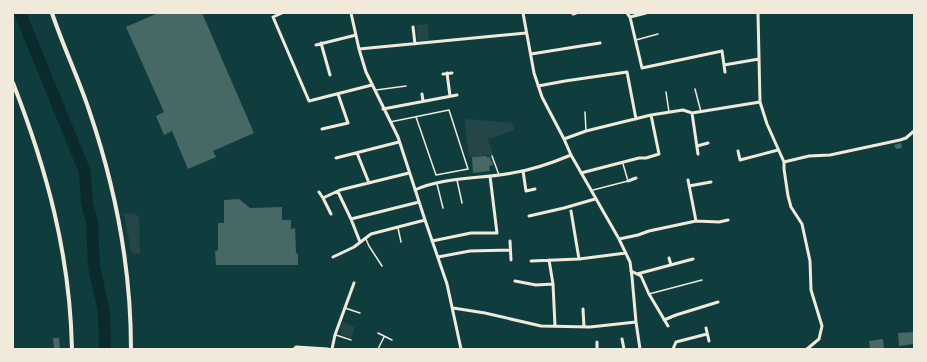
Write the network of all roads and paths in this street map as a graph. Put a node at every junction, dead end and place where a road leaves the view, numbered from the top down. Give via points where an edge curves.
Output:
1 (52, 13) edge
2 (282, 13) edge
3 (351, 13) edge
4 (523, 13) edge
5 (627, 13) edge
6 (646, 13) edge
7 (758, 13) edge
8 (630, 17) junction
9 (413, 27) dead end
10 (526, 33) junction
11 (658, 34) dead end
12 (356, 35) junction
13 (636, 40) junction
14 (600, 42) dead end
15 (321, 43) junction
16 (415, 44) junction
17 (316, 45) dead end
18 (359, 49) junction
19 (531, 54) junction
20 (759, 59) junction
21 (724, 65) junction
22 (328, 67) junction
23 (322, 69) dead end
24 (725, 72) dead end
25 (447, 73) junction
26 (452, 73) dead end
27 (330, 74) dead end
28 (443, 74) dead end
29 (13, 83) edge
30 (372, 85) junction
31 (406, 86) dead end
32 (538, 86) junction
33 (695, 89) dead end
34 (374, 91) junction
35 (666, 92) dead end
36 (338, 94) junction
37 (422, 94) dead end
38 (457, 95) dead end
39 (450, 96) junction
40 (423, 101) junction
41 (760, 102) junction
42 (383, 109) junction
43 (585, 112) dead end
44 (669, 112) junction
45 (701, 112) junction
46 (692, 113) junction
47 (651, 115) junction
48 (416, 117) dead end
49 (636, 119) junction
50 (390, 122) junction
51 (322, 129) dead end
52 (586, 131) junction
53 (914, 131) edge
54 (564, 139) junction
55 (399, 142) junction
56 (708, 143) dead end
57 (697, 146) junction
58 (778, 150) junction
59 (738, 151) dead end
60 (357, 153) junction
61 (698, 154) dead end
62 (571, 155) junction
63 (492, 156) dead end
64 (336, 158) dead end
65 (622, 162) junction
66 (784, 162) junction
67 (523, 171) junction
68 (409, 173) junction
69 (581, 173) junction
70 (499, 175) junction
71 (490, 176) junction
72 (636, 178) dead end
73 (457, 180) junction
74 (688, 180) dead end
75 (628, 181) junction
76 (711, 182) dead end
77 (369, 183) junction
78 (437, 184) junction
79 (690, 186) junction
80 (535, 189) dead end
81 (415, 190) junction
82 (591, 191) junction
83 (320, 192) dead end
84 (338, 192) junction
85 (323, 198) junction
86 (595, 199) junction
87 (419, 202) junction
88 (462, 203) dead end
89 (442, 208) dead end
90 (572, 210) dead end
91 (331, 214) dead end
92 (529, 216) dead end
93 (351, 219) junction
94 (425, 220) junction
95 (728, 220) dead end
96 (696, 222) junction
97 (398, 227) junction
98 (366, 238) junction
99 (619, 239) junction
100 (432, 241) junction
101 (510, 241) dead end
102 (360, 242) junction
103 (401, 242) dead end
104 (510, 250) junction
105 (626, 253) junction
106 (332, 257) dead end
107 (438, 257) junction
108 (669, 258) dead end
109 (579, 259) junction
110 (693, 259) dead end
111 (511, 260) dead end
112 (549, 260) junction
113 (531, 261) dead end
114 (671, 265) junction
115 (382, 266) dead end
116 (631, 271) junction
117 (637, 274) junction
118 (702, 280) dead end
119 (515, 281) dead end
120 (354, 283) dead end
121 (553, 284) junction
122 (649, 294) junction
123 (718, 302) dead end
124 (345, 308) junction
125 (453, 308) junction
126 (583, 309) dead end
127 (360, 313) dead end
128 (664, 320) junction
129 (636, 322) junction
130 (555, 326) junction
131 (668, 326) dead end
132 (584, 327) junction
133 (706, 328) dead end
134 (378, 333) dead end
135 (707, 334) junction
136 (336, 335) junction
137 (385, 336) junction
138 (622, 339) dead end
139 (351, 340) dead end
140 (392, 340) dead end
141 (709, 341) dead end
142 (597, 342) dead end
143 (72, 349) edge
144 (131, 349) edge
145 (294, 349) edge
146 (328, 349) edge
147 (332, 349) edge
148 (378, 349) edge
149 (461, 349) edge
150 (597, 349) edge
151 (624, 349) edge
152 (640, 349) edge
153 (673, 349) edge
154 (806, 349) edge

1 - 144 street via 89,108 115,203 126,265
2 - 36 street via 273,16 309,101
3 - 12 street
4 - 10 street
5 - 8 street
6 - 8 street
7 - 20 street
8 - 13 street
9 - 16 street
10 - 16 street
10 - 19 street
11 - 13 lane
12 - 15 street
12 - 18 street
13 - 21 street via 642,68 722,51
14 - 19 street
15 - 17 street
15 - 22 street
16 - 18 street
18 - 30 street
19 - 32 street
20 - 21 street
20 - 41 street
21 - 24 street
22 - 23 street
22 - 27 street
25 - 26 street
25 - 28 street
25 - 39 street
29 - 143 street via 31,130 56,219 66,273
30 - 34 street
30 - 36 street
31 - 34 lane
32 - 49 street via 626,72
32 - 54 street
33 - 45 lane
34 - 42 street
35 - 44 lane
36 - 51 street via 348,123
37 - 40 street
38 - 39 street
39 - 40 street
40 - 42 street
41 - 45 street
41 - 58 street
42 - 50 street
43 - 52 lane
44 - 46 street via 683,110
44 - 47 street
45 - 46 street
46 - 57 street
47 - 49 street
47 - 65 street via 659,154
48 - 50 lane via 436,175 468,169 449,110
49 - 52 street
50 - 55 street
52 - 54 street
53 - 66 street via 900,140
54 - 62 street
55 - 60 street
55 - 68 street
56 - 57 street
57 - 61 street
58 - 59 street via 740,160
58 - 66 street
60 - 64 street
60 - 77 street
62 - 67 street
62 - 69 street
63 - 70 lane
65 - 69 street
65 - 75 lane
66 - 154 street via 788,196 791,207 802,224 810,261 811,290 822,326 818,339
67 - 70 street
67 - 80 street via 526,191
68 - 77 street
68 - 81 street
69 - 82 street
70 - 71 street
71 - 73 street
71 - 100 street via 497,233 471,233
72 - 75 street
73 - 78 street
73 - 88 lane
74 - 79 street
75 - 82 lane
76 - 79 street
77 - 84 street
78 - 81 street
78 - 89 lane
79 - 96 street
81 - 87 street
82 - 86 street
83 - 85 street
84 - 85 street
84 - 93 street
85 - 91 street
86 - 92 street
86 - 99 street
87 - 93 street
87 - 94 street
90 - 109 street
93 - 102 street
94 - 97 street
94 - 100 street
95 - 96 street
96 - 99 street
97 - 98 street
97 - 103 lane
98 - 102 street
98 - 115 lane
99 - 105 street
100 - 107 street
101 - 104 street
102 - 106 street
104 - 107 street via 470,251
104 - 111 street
105 - 109 street
105 - 116 street
107 - 125 street
108 - 114 street
109 - 112 street
110 - 114 street
112 - 113 street
112 - 121 street
114 - 117 street
116 - 117 street
116 - 129 street
117 - 122 street
118 - 122 lane
119 - 121 street via 536,285
120 - 124 street
121 - 130 street
122 - 128 street
123 - 128 street
124 - 127 lane
124 - 136 street
125 - 130 street via 541,326
125 - 149 street
126 - 132 street
128 - 131 street
129 - 132 street
129 - 152 street
130 - 132 street
133 - 135 street
134 - 137 lane
135 - 141 street
135 - 153 street via 676,342
136 - 139 lane
136 - 147 street
137 - 140 lane
137 - 148 lane
138 - 151 street
142 - 150 street
145 - 146 street

